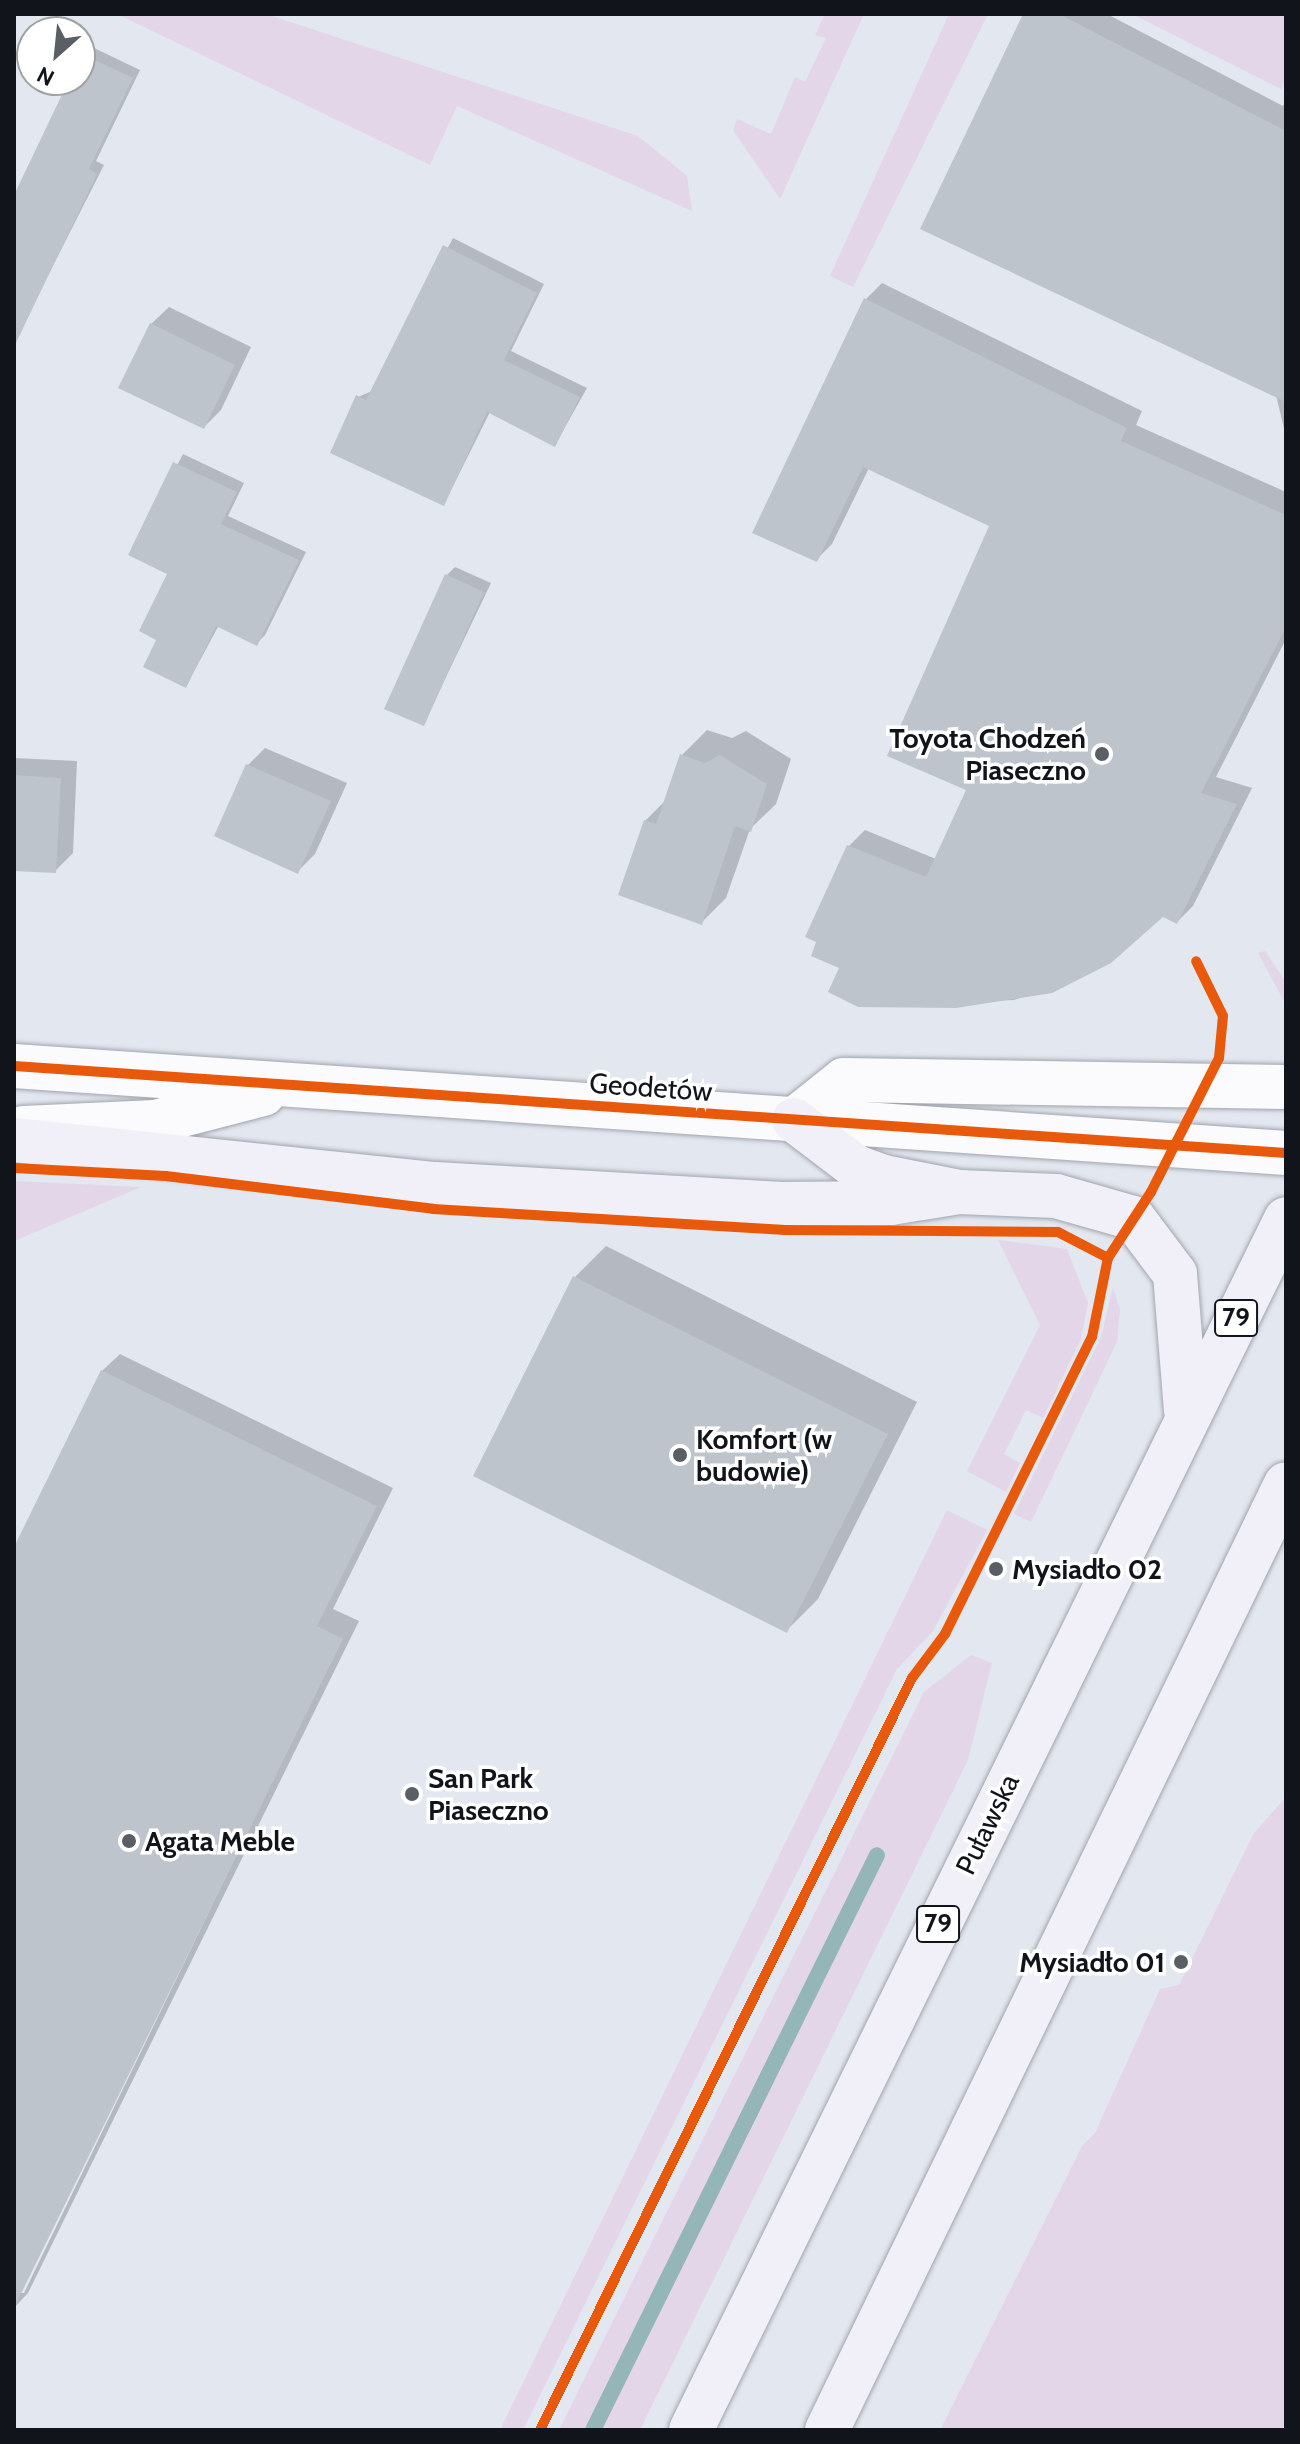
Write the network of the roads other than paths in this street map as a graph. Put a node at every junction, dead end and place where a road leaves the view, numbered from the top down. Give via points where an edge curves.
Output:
1 (14, 1066) edge
2 (1286, 1087) edge
3 (280, 1088) junction
4 (794, 1120) junction
5 (14, 1129) edge
6 (14, 1140) edge
7 (1286, 1153) edge
8 (959, 1192) junction
9 (1286, 1219) edge
10 (1186, 1418) junction
11 (1286, 1484) edge
12 (691, 2430) edge
13 (827, 2430) edge

1 - 3 street, Geodetów
2 - 4 street via 844,1080
3 - 4 street, Geodetów
3 - 5 street, Geodetów via 155,1122
4 - 7 street, Geodetów
4 - 8 main road via 856,1167
6 - 8 main road via 435,1184 781,1204 891,1203
8 - 10 main road via 1056,1196 1133,1218 1175,1274
9 - 10 main road, Puławska / 79
10 - 12 main road, Puławska / 79
11 - 13 main road

